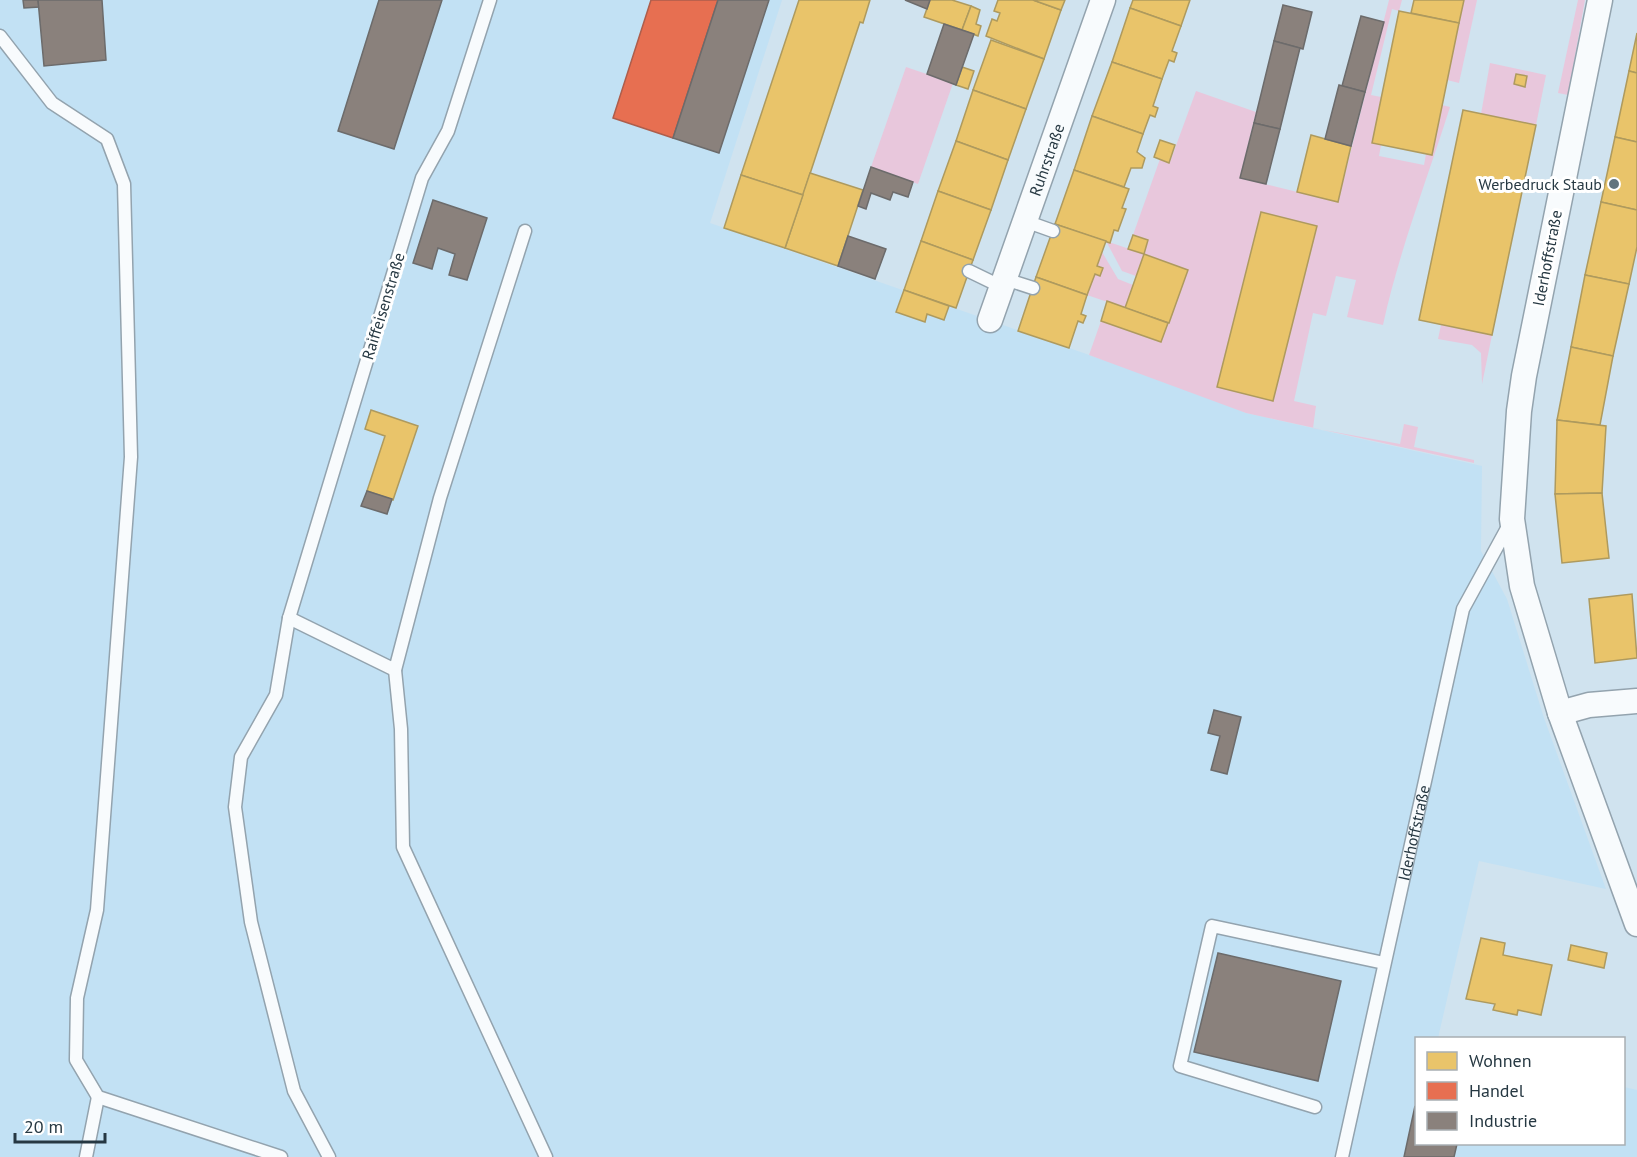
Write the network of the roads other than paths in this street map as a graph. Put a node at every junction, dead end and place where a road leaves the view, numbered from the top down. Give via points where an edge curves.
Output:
1 (490, 0) edge
2 (1103, 0) edge
3 (1600, 0) edge
4 (0, 36) edge
5 (1025, 221) junction
6 (525, 231) dead end
7 (1053, 231) dead end
8 (969, 271) dead end
9 (1003, 283) junction
10 (1033, 288) dead end
11 (990, 320) dead end
12 (1512, 519) junction
13 (289, 618) junction
14 (395, 670) junction
15 (1637, 701) edge
16 (1560, 713) junction
17 (1637, 924) edge
18 (1384, 963) junction
19 (98, 1097) junction
20 (1315, 1107) dead end
21 (86, 1157) edge
22 (281, 1157) edge
23 (329, 1157) edge
24 (546, 1157) edge
25 (1342, 1157) edge

1 - 13 lane, Raiffeisenstraße via 448,131 422,178
2 - 5 street, Ruhrstraße
3 - 12 street, Iderhoffstraße via 1529,347 1519,411
4 - 19 lane via 52,103 107,139 124,183 131,458 97,910 77,1008 76,1060
5 - 7 lane
5 - 9 street, Ruhrstraße
6 - 14 lane via 440,498
8 - 9 lane
9 - 10 lane
9 - 11 street, Ruhrstraße
12 - 16 street, Iderhoffstraße via 1522,586
12 - 18 lane, Iderhoffstraße via 1463,609
13 - 14 lane
13 - 23 lane, Raiffeisenstraße via 276,695 241,757 235,807 252,922 294,1091
14 - 24 lane via 401,729 403,846
15 - 16 street via 1589,705
16 - 17 street, Iderhoffstraße
18 - 20 lane via 1212,926 1180,1066
18 - 25 lane, Iderhoffstraße
19 - 21 lane
19 - 22 lane

